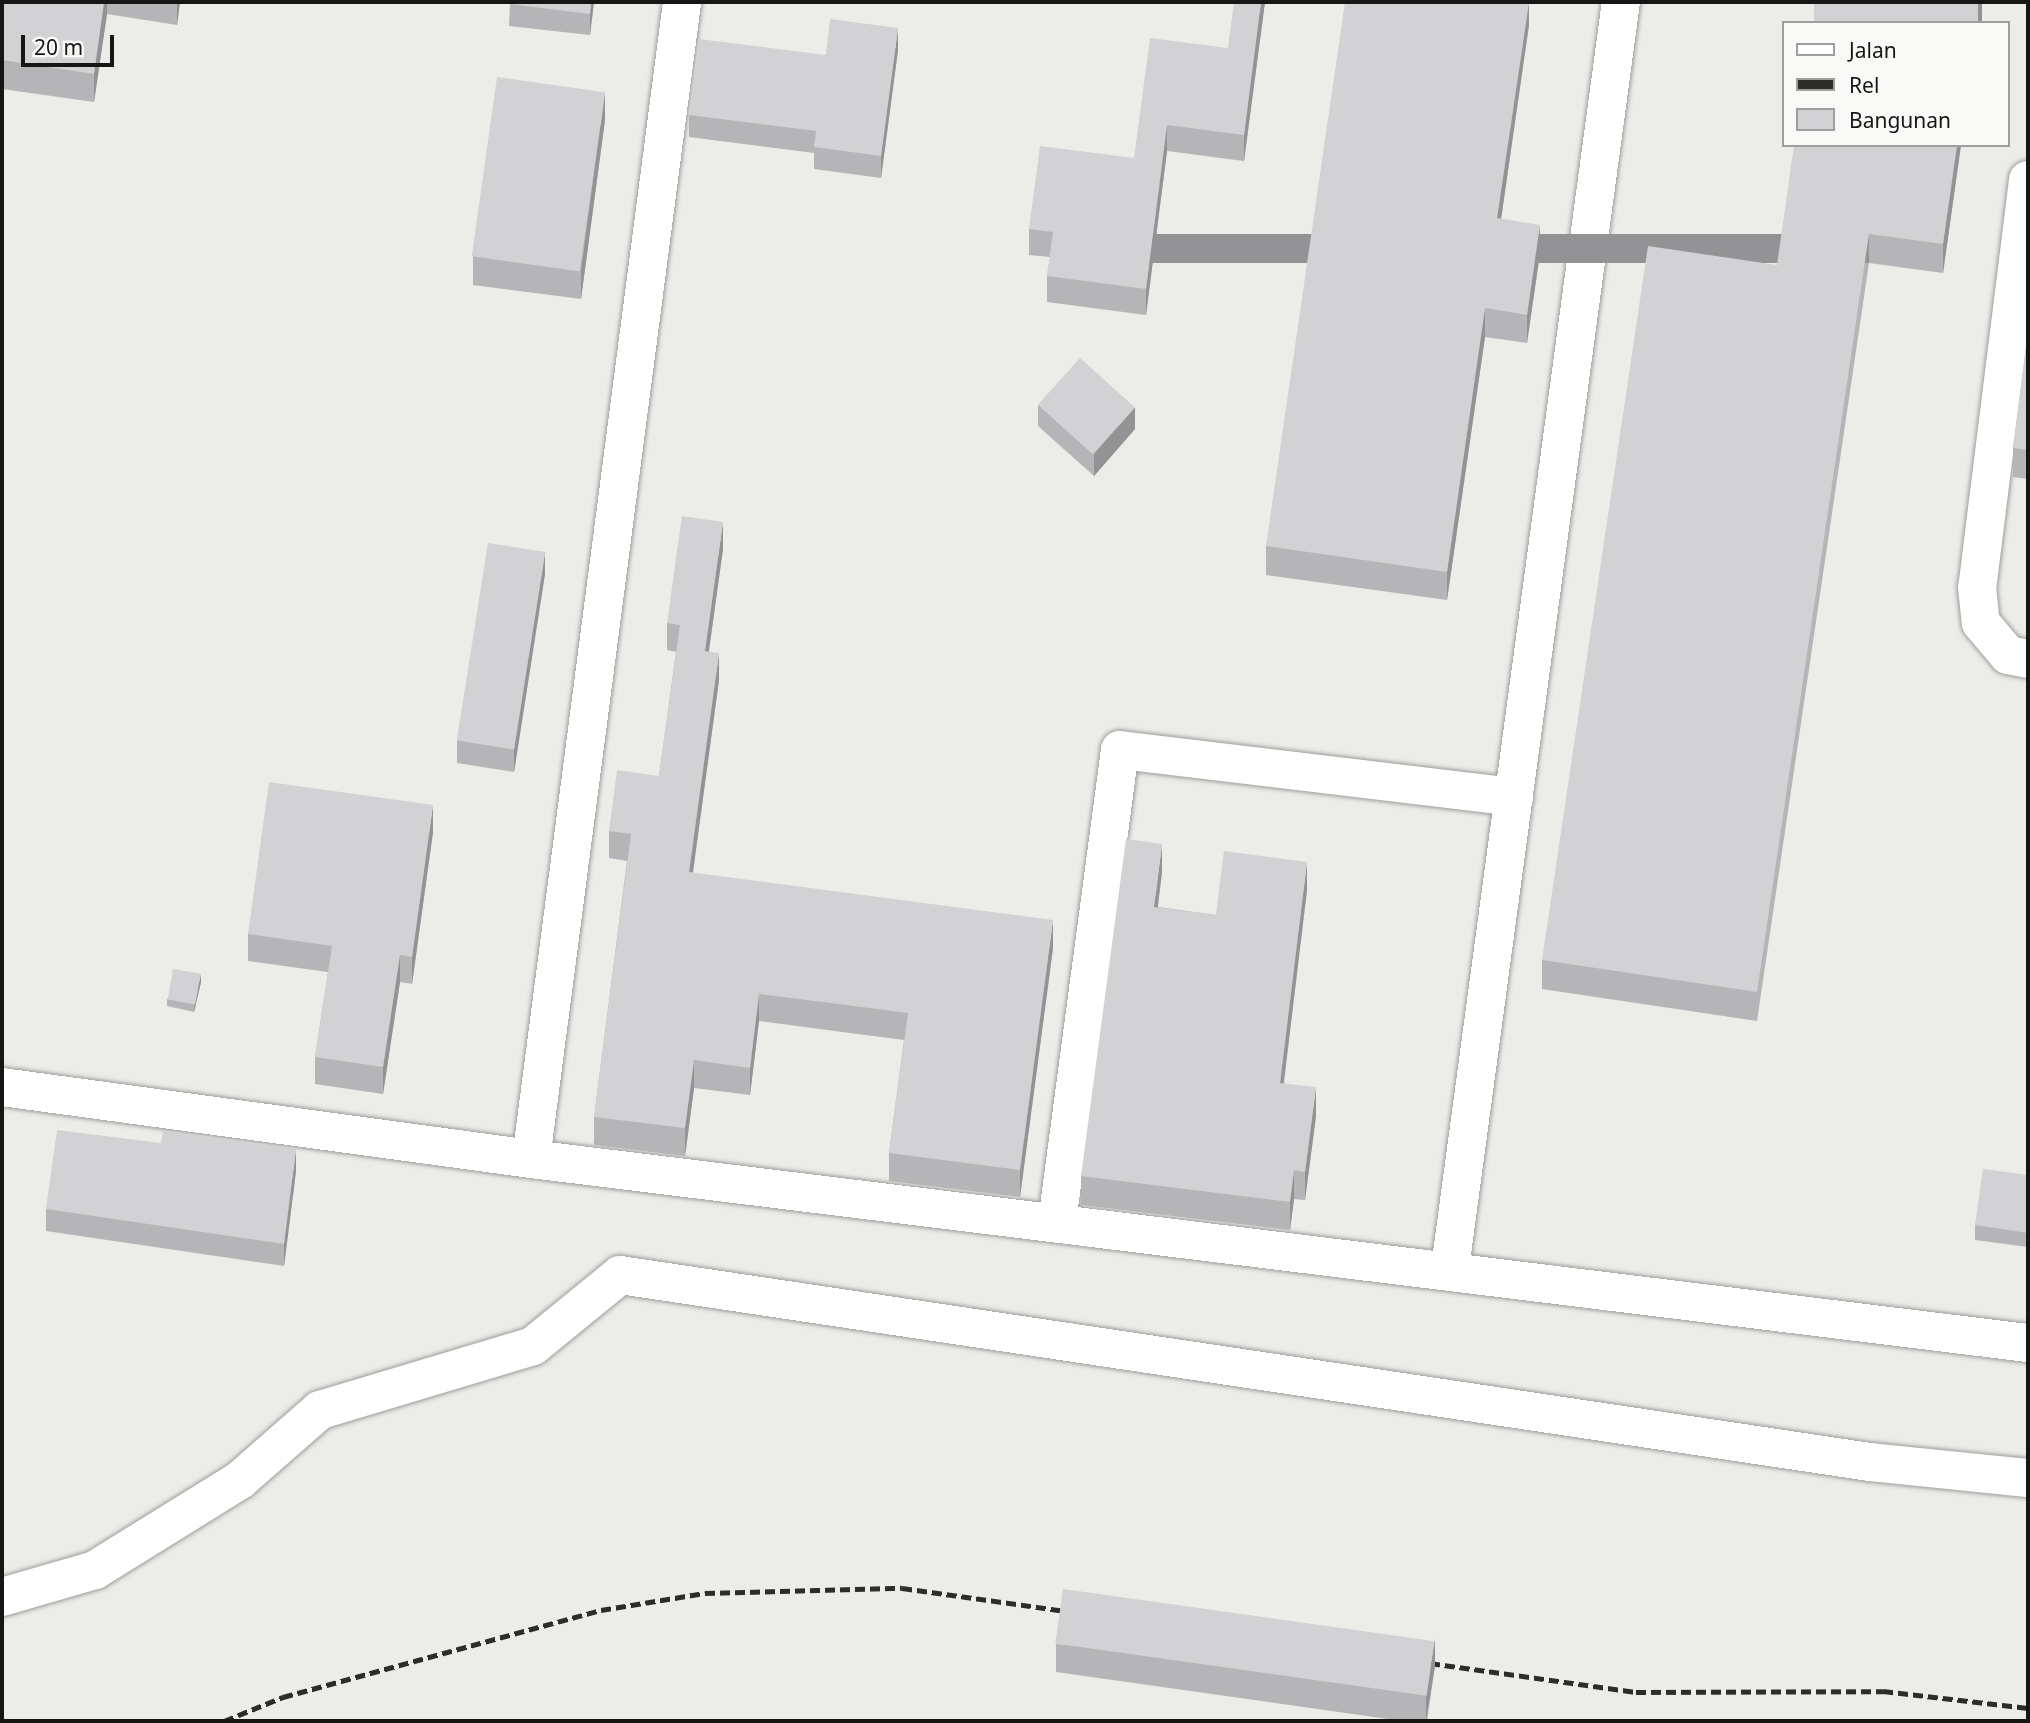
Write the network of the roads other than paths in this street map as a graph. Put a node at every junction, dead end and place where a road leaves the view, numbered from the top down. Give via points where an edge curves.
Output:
1 (681, 2) edge
2 (1621, 2) edge
3 (2028, 180) edge
4 (2028, 659) edge
5 (1514, 797) junction
6 (2, 1087) edge
7 (531, 1159) junction
8 (1057, 1222) junction
9 (1450, 1268) junction
10 (2028, 1343) edge
11 (2028, 1478) edge
12 (2, 1597) edge

1 - 7 lane
2 - 5 lane
3 - 4 lane via 1977,587 1981,623 2008,655
5 - 8 lane via 1120,750
5 - 9 lane
6 - 7 lane
7 - 8 lane
8 - 9 lane
9 - 10 lane
11 - 12 lane via 1870,1462 620,1275 533,1346 320,1410 240,1480 95,1570

